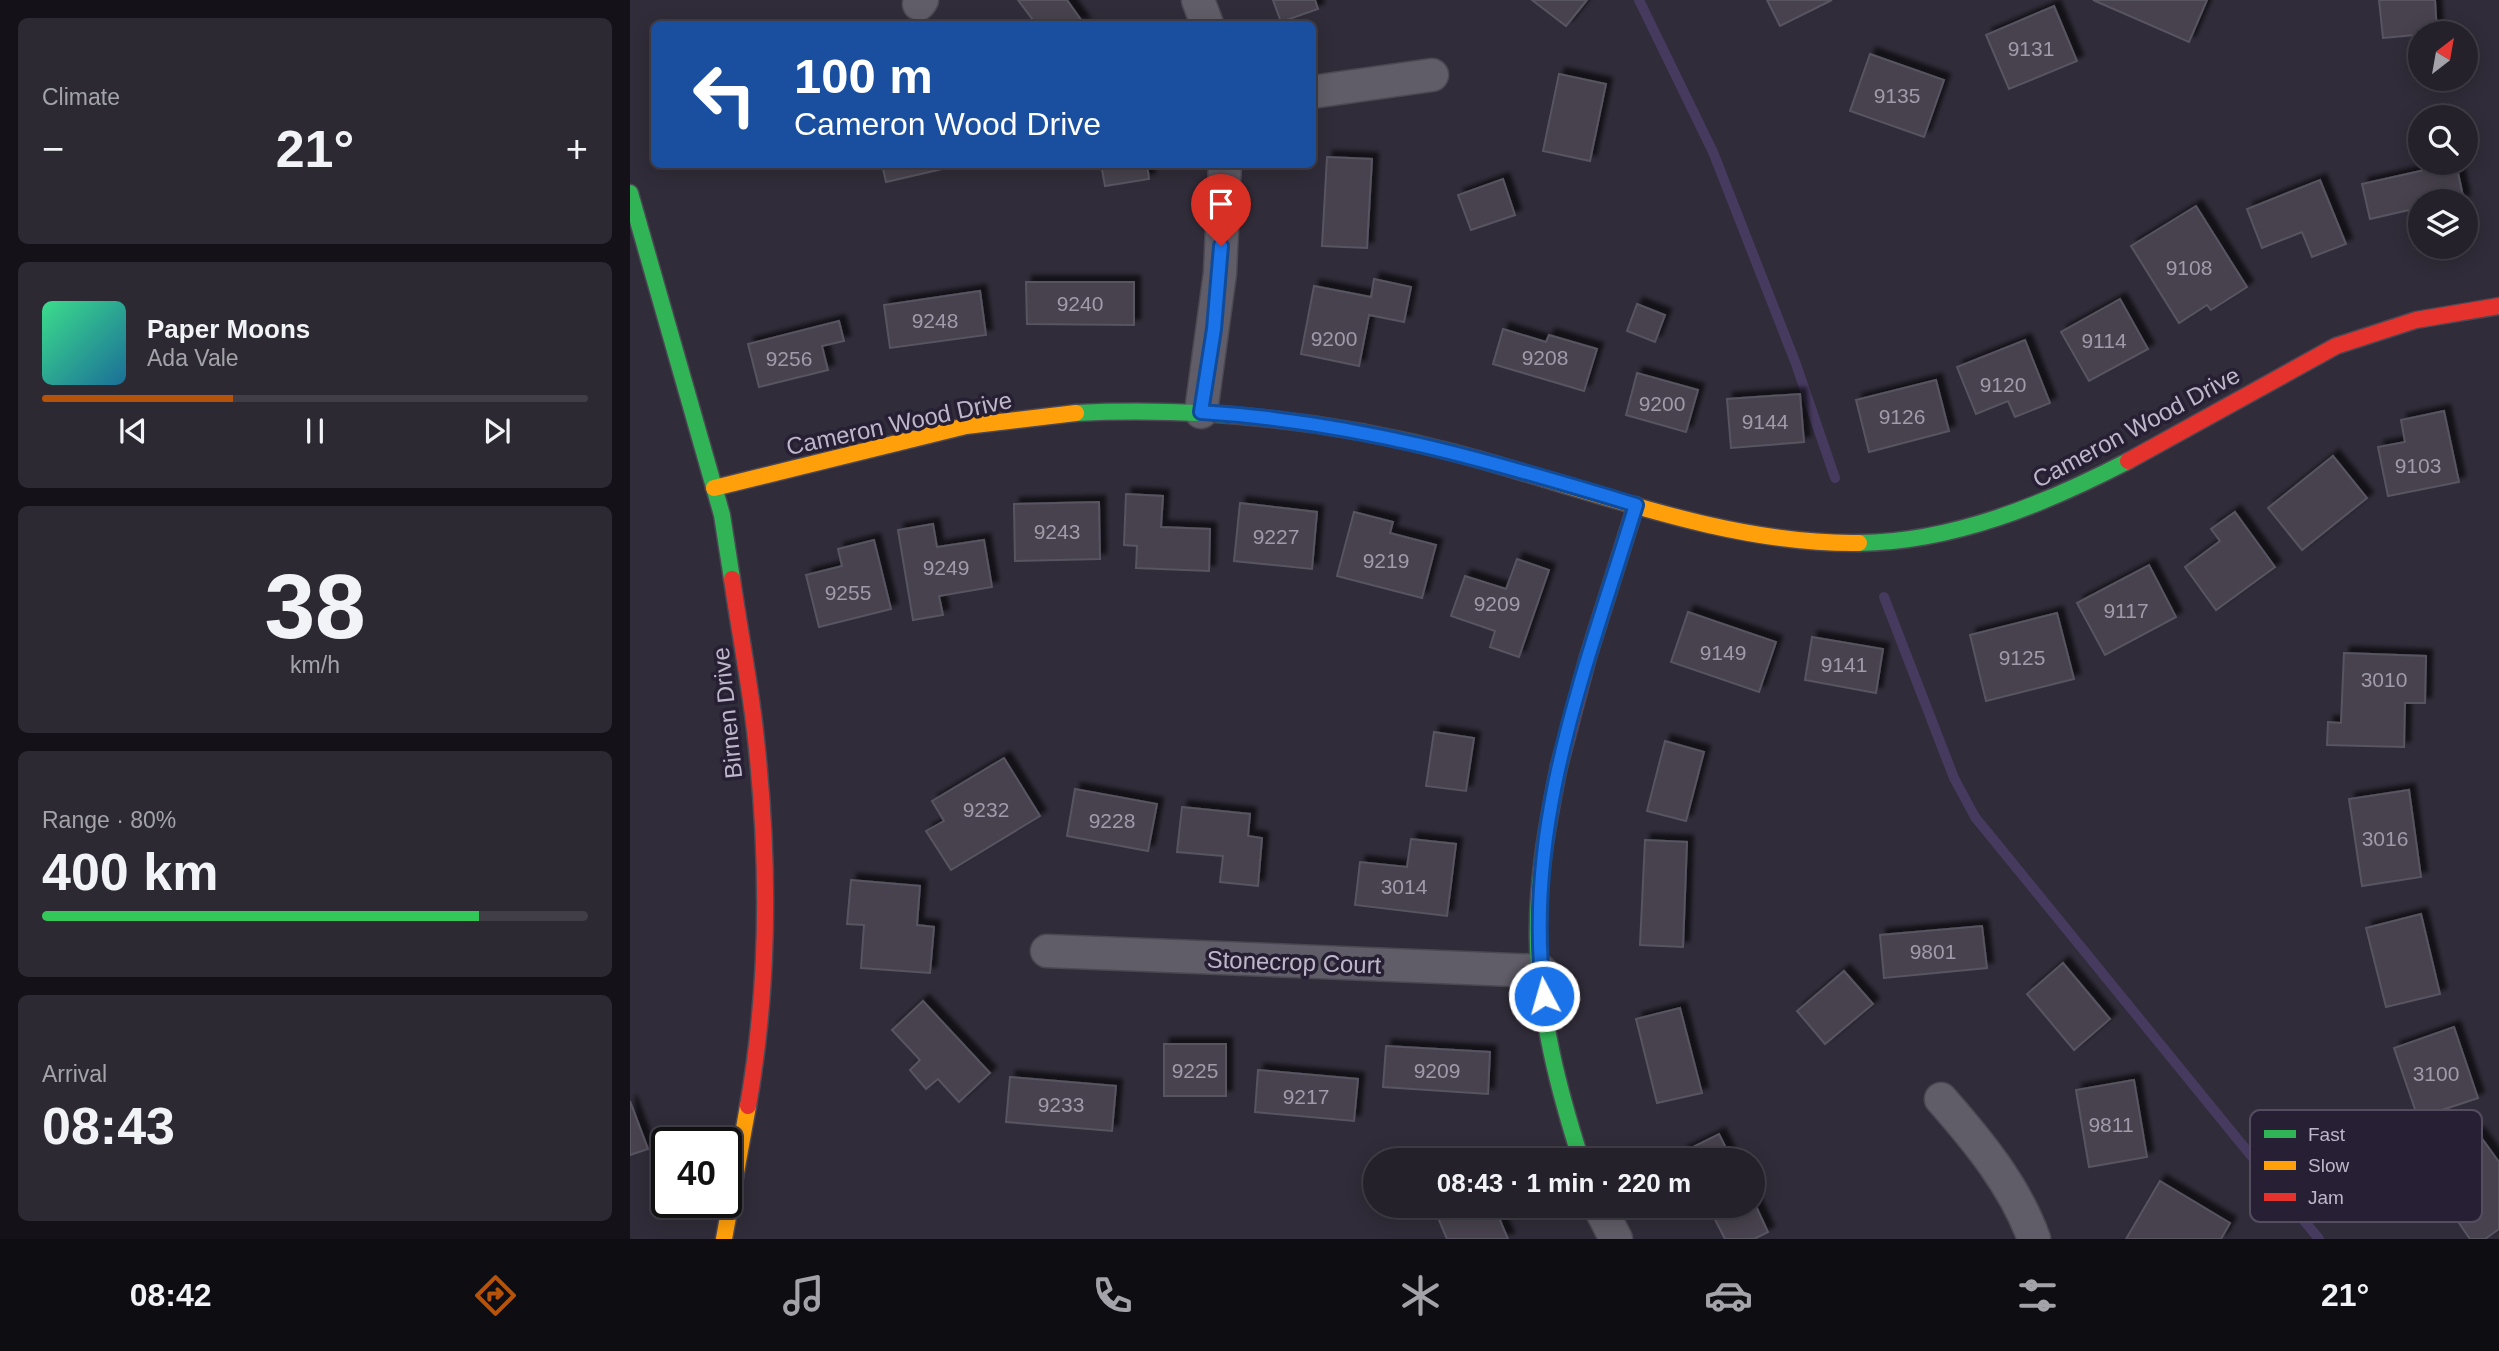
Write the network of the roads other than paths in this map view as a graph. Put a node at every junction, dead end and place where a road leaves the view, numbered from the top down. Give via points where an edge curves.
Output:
1 (1198, 0) edge
2 (1206, 21) edge
3 (1432, 75) dead end
4 (1316, 91) edge
5 (1225, 168) edge
6 (630, 193) edge
7 (2499, 306) edge
8 (1201, 412) junction
9 (714, 488) junction
10 (1636, 505) junction
11 (1047, 951) dead end
12 (1541, 971) junction
13 (1941, 1099) dead end
14 (1578, 1148) edge
15 (1605, 1218) edge
16 (724, 1239) edge
17 (1616, 1239) edge
18 (2034, 1239) edge

1 - 2 street
3 - 4 street
5 - 8 street via 1220,273
6 - 9 street, Birnen Drive
7 - 10 street, Cameron Wood Drive via 2437,314 2336,346 2074,490 1945,533 1883,543 1819,542 1678,518
8 - 9 street, Cameron Wood Drive via 1060,414 975,425
8 - 10 street, Cameron Wood Drive via 1374,433 1485,459
9 - 16 street, Birnen Drive via 754,723 764,918 751,1087
10 - 12 street via 1555,779 1538,918
11 - 12 street, Stonecrop Court
12 - 14 street via 1550,1045
13 - 18 street via 2011,1190
15 - 17 street

